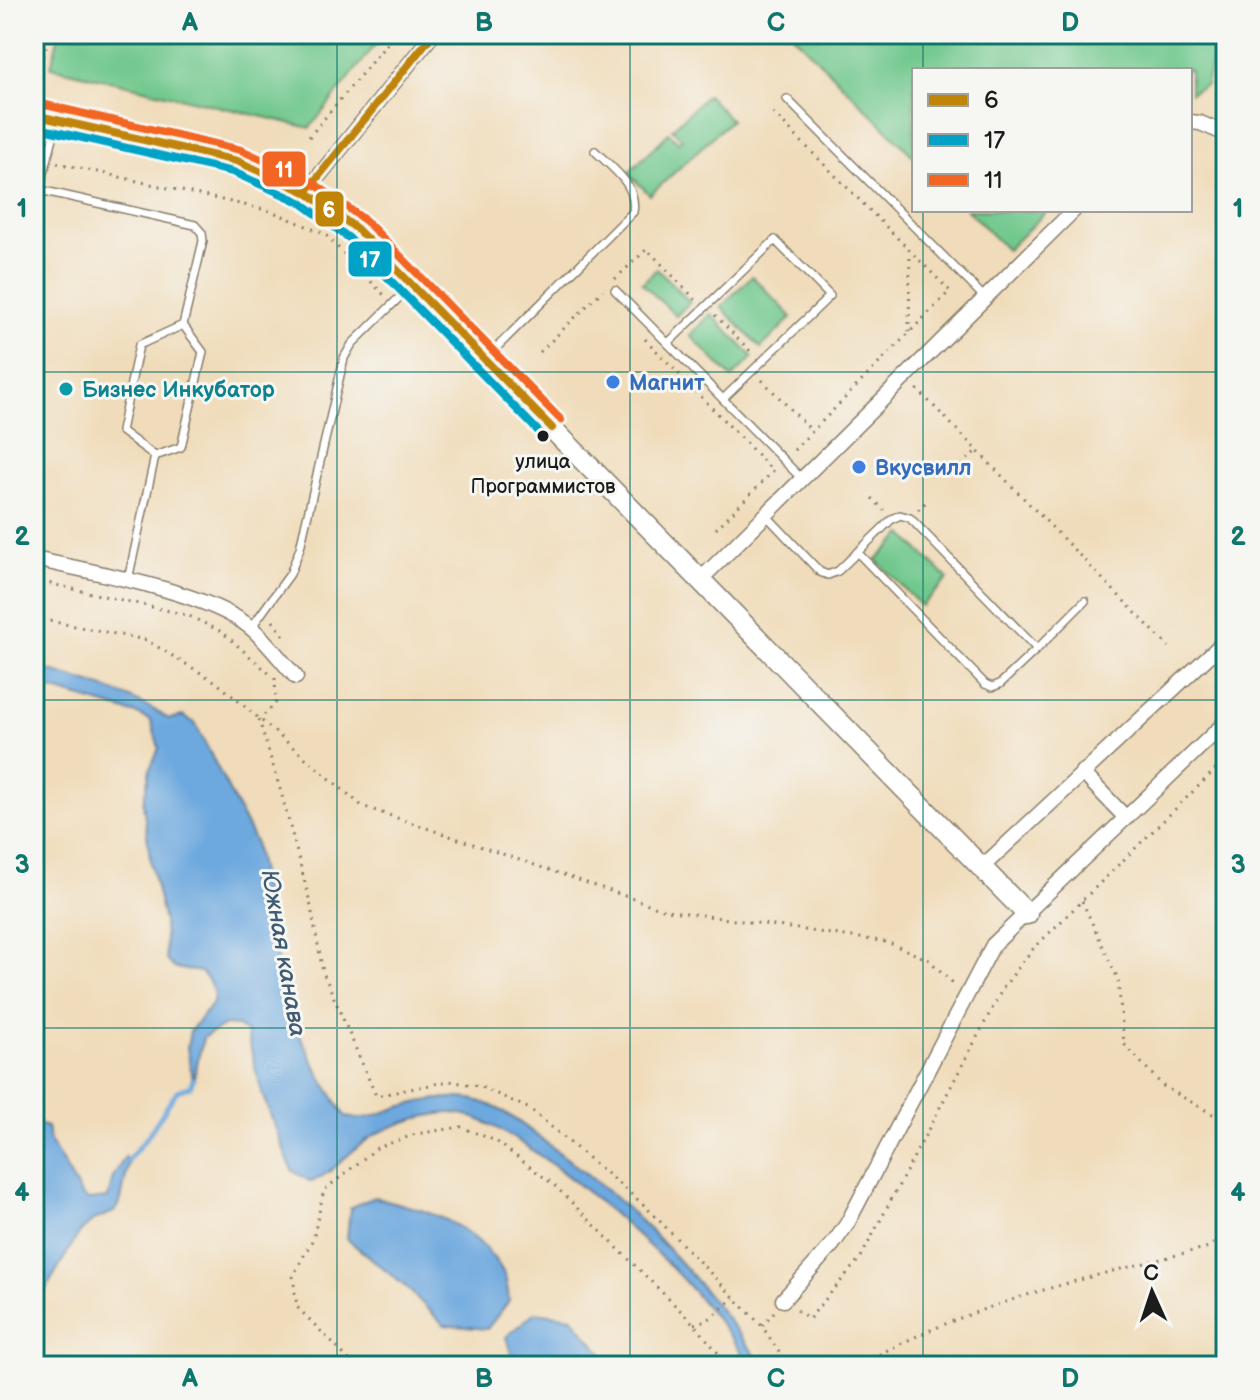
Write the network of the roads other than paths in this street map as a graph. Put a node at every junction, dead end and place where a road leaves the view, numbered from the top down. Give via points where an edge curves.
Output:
1 (433, 34) edge
2 (787, 99) dead end
3 (34, 115) edge
4 (57, 120) junction
5 (1192, 122) edge
6 (1226, 134) edge
7 (595, 151) dead end
8 (40, 190) junction
9 (306, 192) junction
10 (34, 212) edge
11 (1072, 212) edge
12 (413, 284) junction
13 (615, 290) dead end
14 (985, 298) junction
15 (183, 325) junction
16 (668, 343) junction
17 (485, 359) junction
18 (723, 399) junction
19 (155, 456) junction
20 (802, 479) junction
21 (766, 515) junction
22 (857, 552) junction
23 (34, 559) edge
24 (128, 580) junction
25 (700, 580) junction
26 (1085, 601) dead end
27 (251, 628) junction
28 (1226, 640) edge
29 (1037, 649) junction
30 (296, 677) road end
31 (1226, 722) edge
32 (1082, 772) junction
33 (1126, 818) junction
34 (980, 869) junction
35 (1027, 914) junction
36 (783, 1300) road end

1 - 9 street
2 - 14 lane
3 - 4 street
4 - 8 lane
4 - 9 street via 237,161
5 - 6 street
7 - 17 lane via 633,193 633,212
8 - 10 lane
8 - 15 lane via 195,225 203,241
9 - 12 street via 357,229
11 - 14 street
12 - 17 street
12 - 27 lane via 344,358 295,561
13 - 16 lane
14 - 20 street
15 - 19 lane via 203,352 181,447
15 - 19 lane via 139,345 121,431
16 - 18 lane
16 - 18 lane via 775,240 830,296
17 - 25 street
18 - 20 lane
19 - 24 lane
20 - 21 street
21 - 22 lane via 820,572 838,571
21 - 25 street
22 - 29 lane via 892,519 910,518
22 - 29 lane via 985,684 1000,684
23 - 24 street
24 - 27 street via 186,597
25 - 34 street
26 - 29 lane
27 - 30 street
28 - 32 street
31 - 33 street
32 - 33 street
32 - 34 street
33 - 35 street
34 - 35 street
35 - 36 street via 993,945 847,1224

